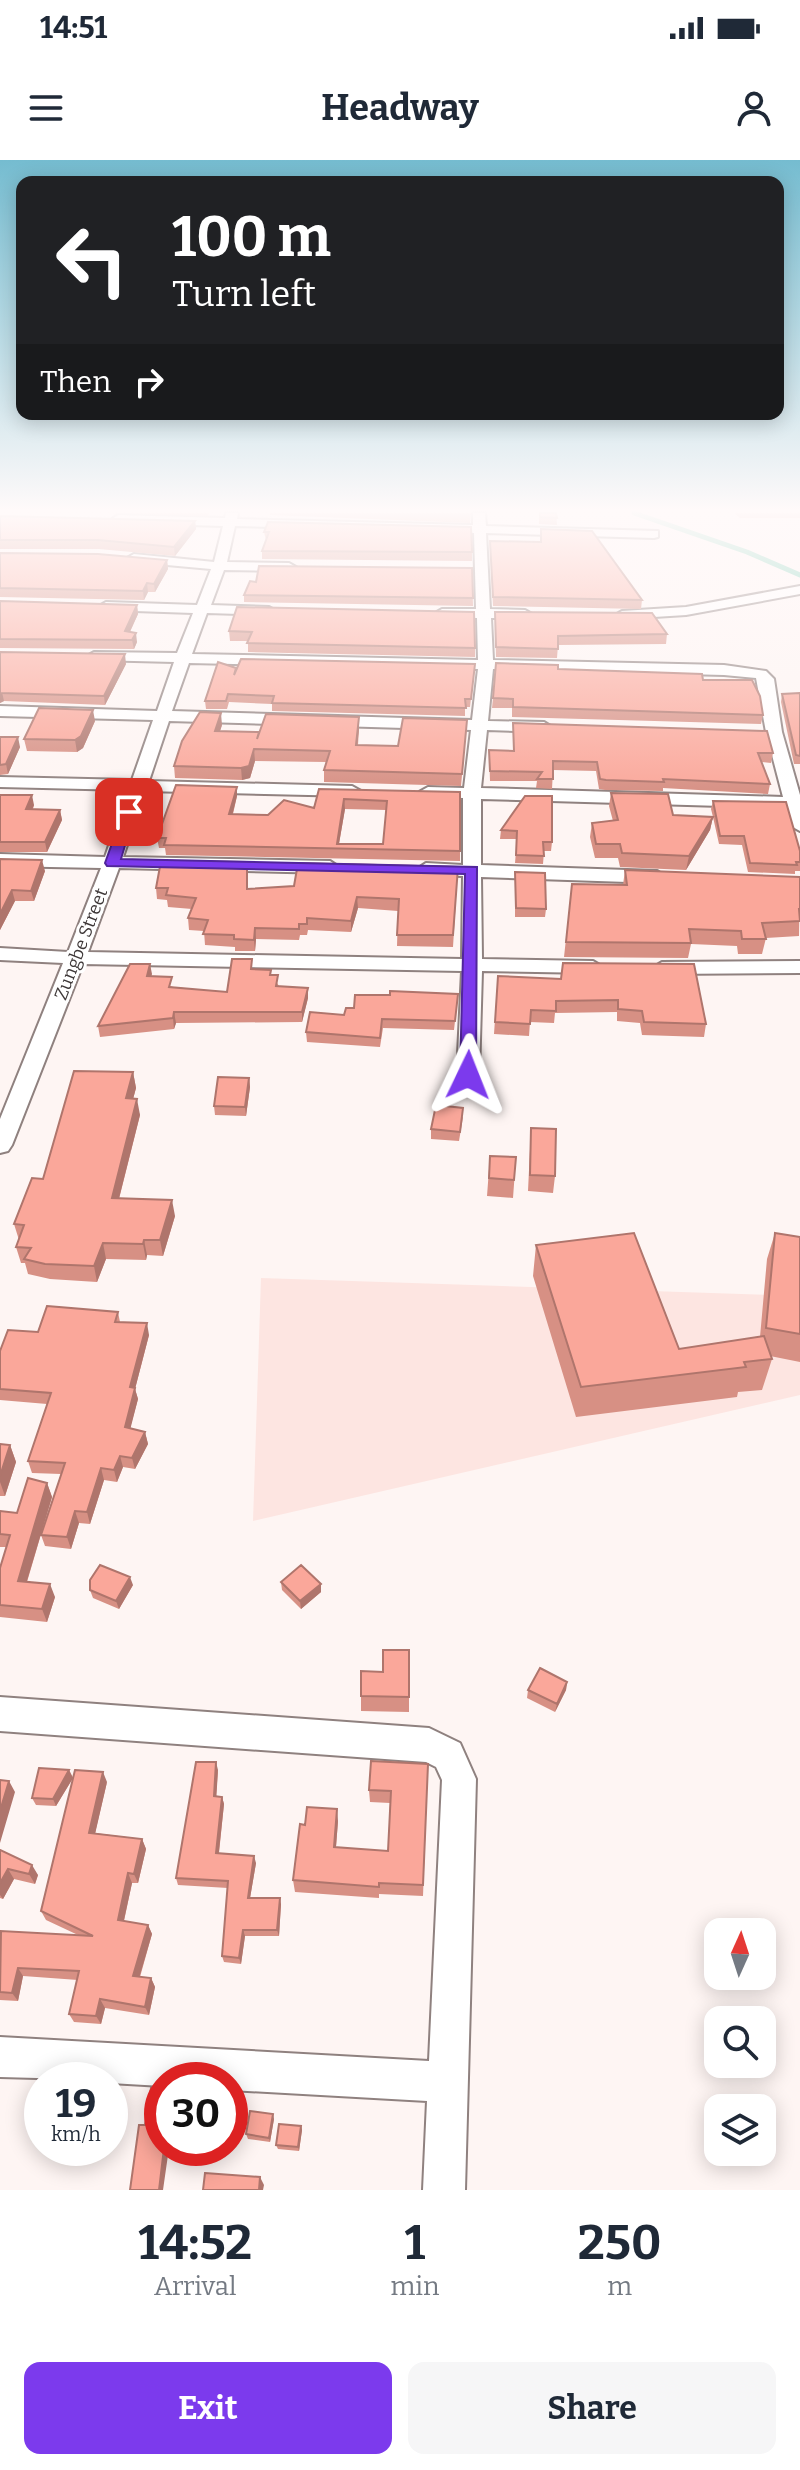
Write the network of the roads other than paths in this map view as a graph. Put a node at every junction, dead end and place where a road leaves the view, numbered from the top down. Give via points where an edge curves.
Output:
1 (158, 608) edge
2 (482, 608) edge
3 (698, 608) edge
4 (204, 609) junction
5 (281, 611) edge
6 (421, 613) edge
7 (483, 614) junction
8 (544, 615) edge
9 (604, 615) edge
10 (76, 655) edge
11 (183, 657) junction
12 (486, 663) junction
13 (0, 711) edge
14 (164, 714) junction
15 (478, 725) junction
16 (556, 727) edge
17 (0, 782) edge
18 (137, 787) junction
19 (376, 791) edge
20 (408, 792) edge
21 (472, 793) junction
22 (794, 803) junction
23 (800, 826) edge
24 (0, 860) edge
25 (112, 863) junction
26 (347, 868) edge
27 (409, 869) edge
28 (472, 870) junction
29 (675, 878) edge
30 (0, 954) edge
31 (76, 958) junction
32 (472, 966) junction
33 (610, 967) edge
34 (800, 967) edge
35 (641, 968) edge
36 (468, 1075) dead end
37 (6, 1119) edge
38 (0, 1145) edge
39 (0, 1714) edge
40 (0, 2057) edge
41 (447, 2082) junction
42 (444, 2190) edge

1 - 4 street
2 - 7 street
3 - 9 street via 650,616
4 - 5 street
4 - 11 street, Zungbe Street
6 - 7 street
7 - 8 street
7 - 12 street
10 - 11 street
11 - 12 street
11 - 14 street, Zungbe Street
12 - 15 street
12 - 22 street via 761,674 770,696 766,731
13 - 14 street
14 - 15 street
14 - 18 street, Zungbe Street
15 - 16 street
15 - 21 street
17 - 18 street
18 - 19 street
18 - 25 street, Zungbe Street
20 - 21 street
21 - 22 street
21 - 28 street
22 - 23 street
24 - 25 street
25 - 26 street
25 - 31 street, Zungbe Street
27 - 28 street
28 - 29 street
28 - 32 street
30 - 31 street
31 - 32 street
31 - 37 street, Zungbe Street
32 - 33 street
32 - 36 street
34 - 35 street
37 - 38 street, Zungbe Street
39 - 41 street via 429,1745 448,1755 459,1779
40 - 41 street
41 - 42 street

